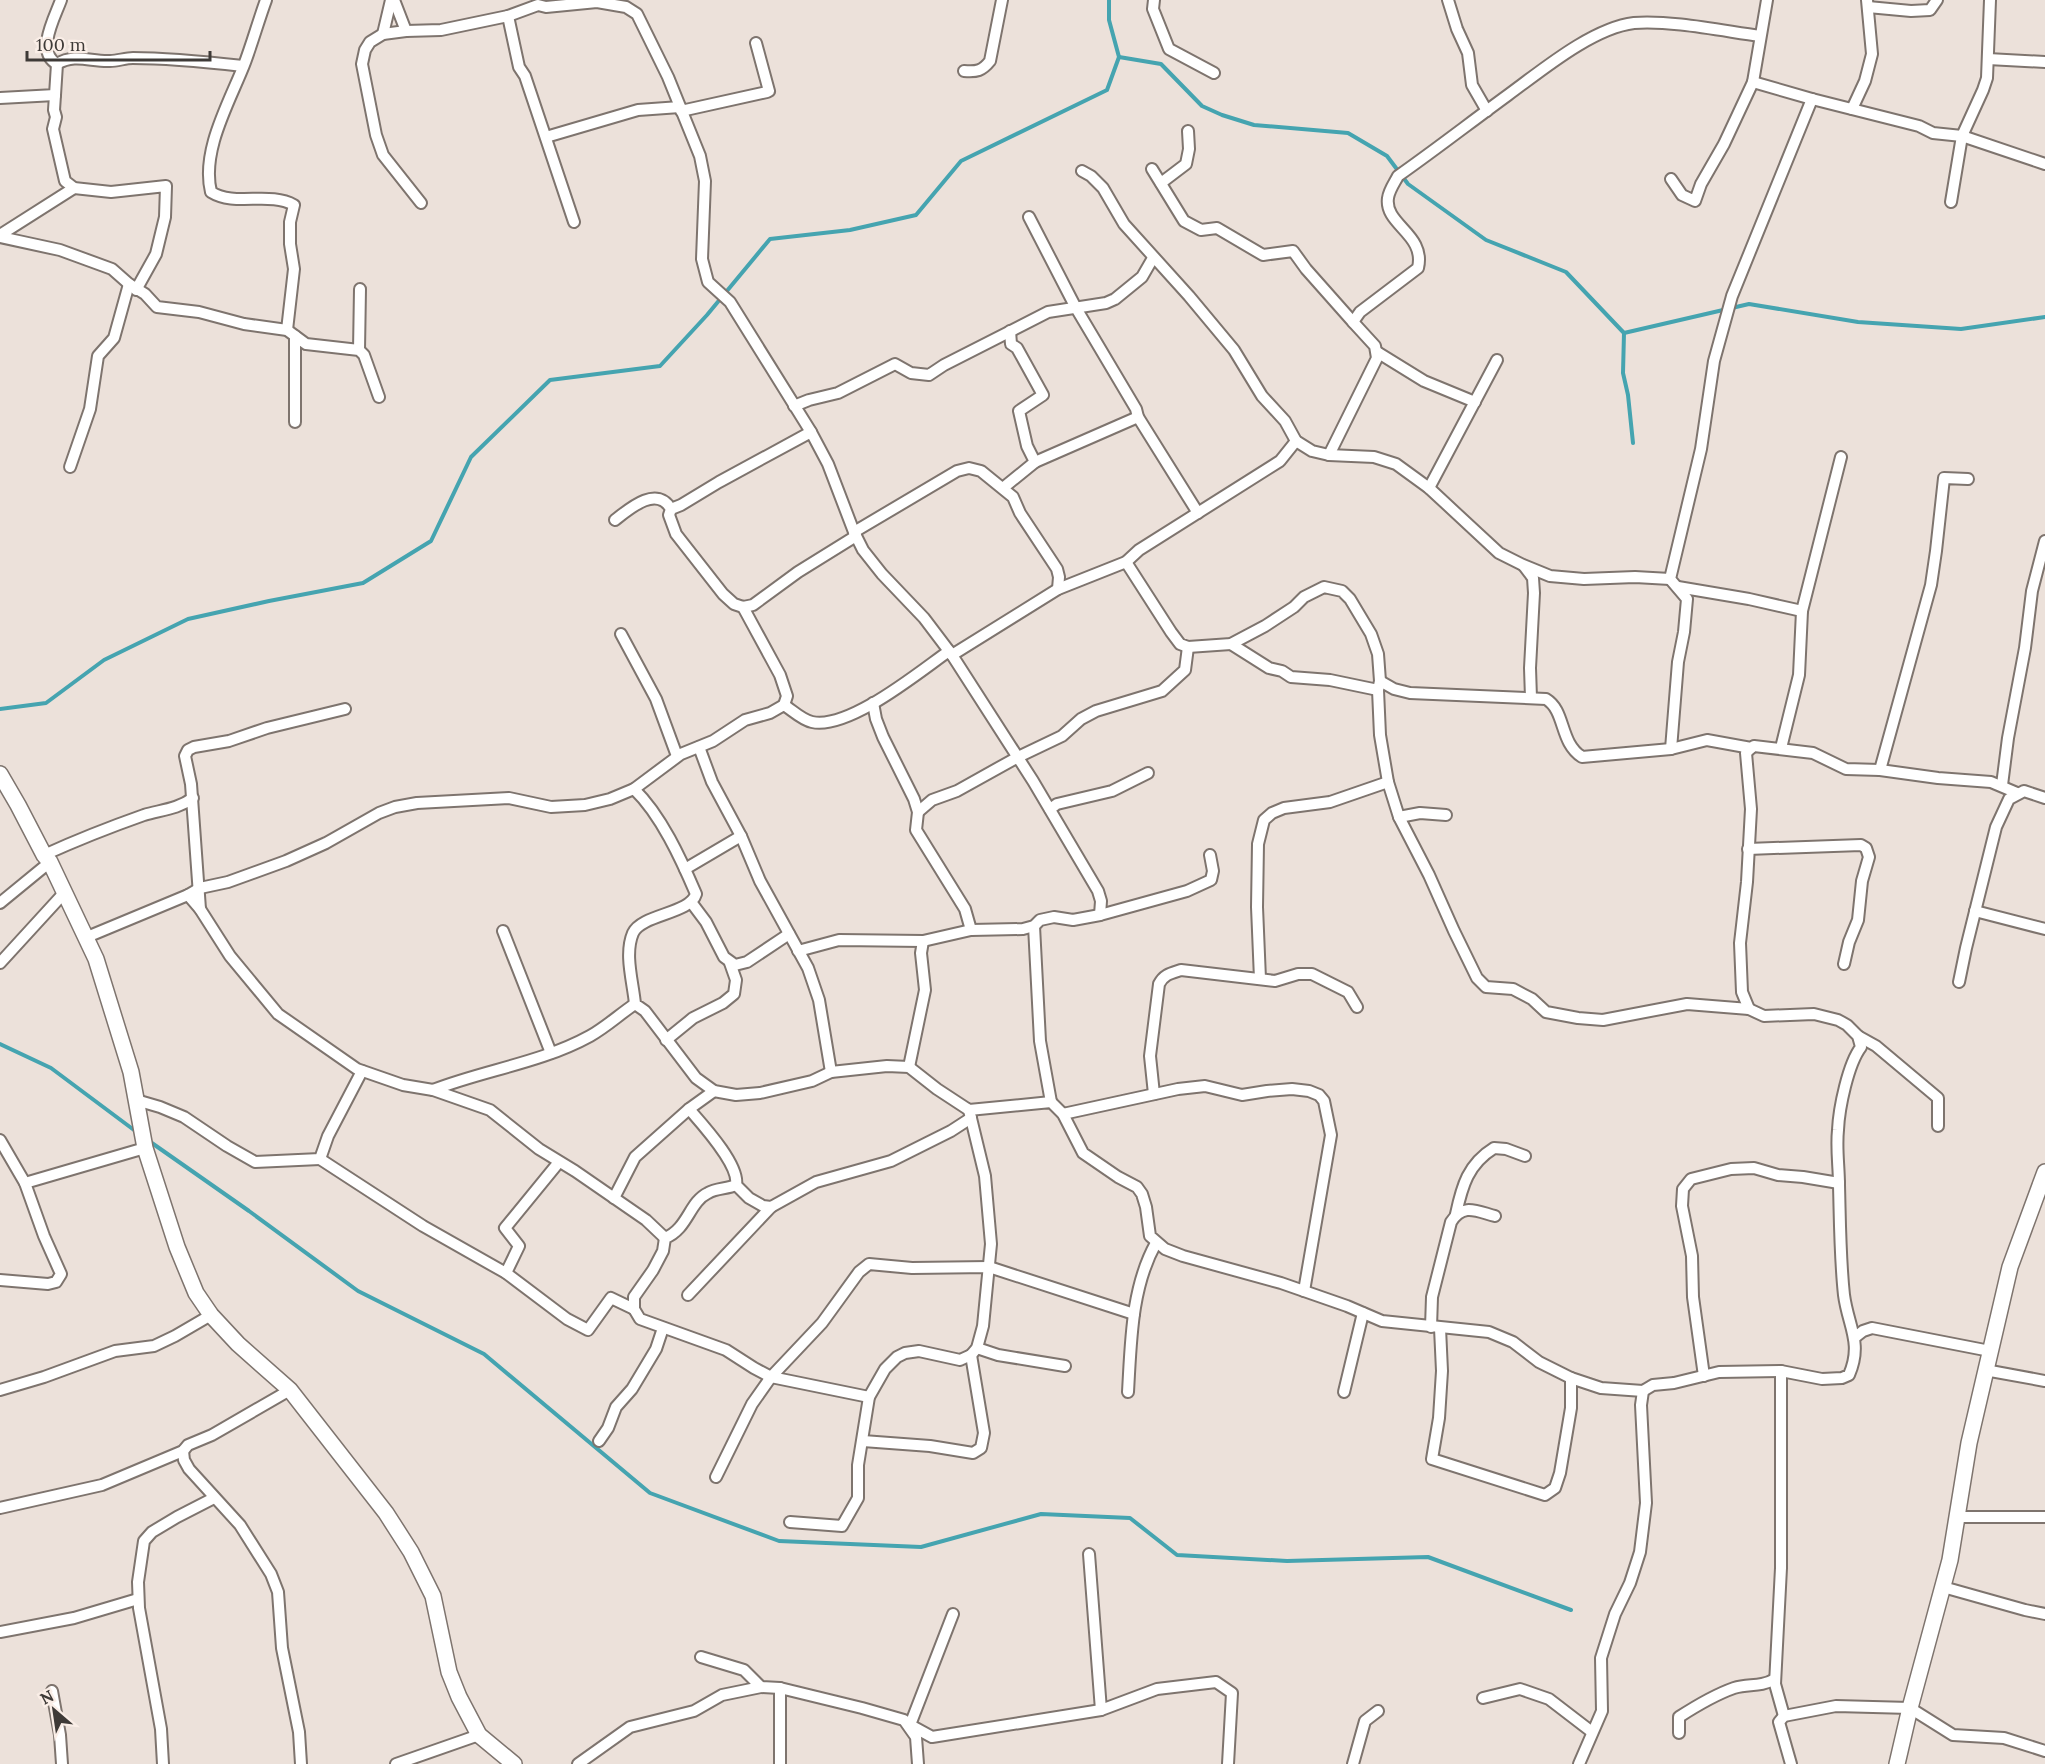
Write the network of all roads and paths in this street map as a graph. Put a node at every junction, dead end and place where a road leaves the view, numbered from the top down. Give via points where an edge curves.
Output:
1 (61, 0) edge
2 (266, 0) edge
3 (392, 0) edge
4 (1002, 0) edge
5 (1154, 0) edge
6 (1448, 0) edge
7 (1767, 0) edge
8 (1937, 0) edge
9 (1990, 0) edge
10 (537, 3) edge
11 (1868, 3) edge
12 (508, 16) junction
13 (406, 31) junction
14 (382, 34) junction
15 (1760, 36) junction
16 (756, 43) dead end
17 (1988, 59) junction
18 (2045, 62) edge
19 (57, 64) junction
20 (243, 66) junction
21 (964, 71) dead end
22 (1214, 73) dead end
23 (1753, 82) junction
24 (56, 95) junction
25 (0, 99) edge
26 (1812, 99) junction
27 (680, 109) junction
28 (1852, 109) junction
29 (1487, 111) junction
30 (1188, 131) dead end
31 (1962, 136) junction
32 (546, 137) junction
33 (2045, 164) edge
34 (1152, 169) dead end
35 (1082, 171) dead end
36 (1671, 179) dead end
37 (1161, 183) junction
38 (74, 188) junction
39 (1951, 202) dead end
40 (421, 203) dead end
41 (1029, 217) dead end
42 (574, 222) dead end
43 (0, 236) edge
44 (1153, 258) junction
45 (132, 287) junction
46 (360, 289) dead end
47 (1076, 308) junction
48 (1353, 322) junction
49 (1010, 331) junction
50 (291, 333) junction
51 (359, 350) junction
52 (1377, 352) junction
53 (1497, 360) dead end
54 (379, 397) dead end
55 (1475, 402) junction
56 (794, 406) junction
57 (1138, 417) junction
58 (295, 422) dead end
59 (811, 432) junction
60 (1296, 441) junction
61 (1329, 455) junction
62 (1841, 457) dead end
63 (1035, 462) junction
64 (70, 467) dead end
65 (1968, 479) dead end
66 (1003, 488) junction
67 (1430, 488) junction
68 (671, 509) junction
69 (1198, 513) junction
70 (615, 520) dead end
71 (855, 534) junction
72 (2045, 541) edge
73 (1126, 562) junction
74 (1523, 566) junction
75 (1674, 583) junction
76 (1058, 589) junction
77 (743, 607) junction
78 (1802, 611) junction
79 (621, 634) dead end
80 (1231, 644) junction
81 (1188, 647) junction
82 (951, 653) junction
83 (1379, 686) junction
84 (1531, 698) junction
85 (873, 703) junction
86 (784, 705) junction
87 (345, 709) dead end
88 (699, 747) junction
89 (1750, 748) junction
90 (1781, 748) junction
91 (1671, 749) junction
92 (677, 756) junction
93 (1018, 757) junction
94 (1880, 770) junction
95 (1148, 773) dead end
96 (0, 774) edge
97 (1388, 782) junction
98 (2002, 785) junction
99 (634, 789) junction
100 (2017, 793) junction
101 (193, 798) junction
102 (2045, 798) edge
103 (182, 806) junction
104 (1050, 809) junction
105 (918, 812) junction
106 (1446, 815) dead end
107 (194, 816) junction
108 (1399, 817) junction
109 (741, 836) junction
110 (1748, 849) junction
111 (1210, 855) dead end
112 (47, 859) junction
113 (685, 869) junction
114 (200, 888) junction
115 (65, 892) junction
116 (188, 895) junction
117 (691, 902) junction
118 (0, 903) edge
119 (201, 909) junction
120 (1976, 911) junction
121 (1100, 915) junction
122 (1034, 926) junction
123 (2045, 929) edge
124 (971, 930) junction
125 (503, 931) dead end
126 (789, 934) junction
127 (87, 937) junction
128 (923, 941) junction
129 (798, 951) junction
130 (0, 963) edge
131 (730, 963) junction
132 (1844, 964) dead end
133 (1260, 980) junction
134 (1959, 982) dead end
135 (635, 1004) junction
136 (1357, 1007) dead end
137 (1749, 1009) junction
138 (1858, 1036) junction
139 (666, 1040) junction
140 (551, 1053) junction
141 (909, 1067) junction
142 (362, 1071) junction
143 (831, 1072) junction
144 (432, 1090) junction
145 (714, 1091) junction
146 (1154, 1094) junction
147 (136, 1100) junction
148 (1051, 1102) junction
149 (689, 1109) junction
150 (970, 1114) junction
151 (1063, 1114) junction
152 (1938, 1126) dead end
153 (0, 1140) edge
154 (145, 1148) junction
155 (1525, 1156) dead end
156 (320, 1159) junction
157 (559, 1162) junction
158 (2045, 1172) edge
159 (26, 1183) junction
160 (1839, 1183) junction
161 (736, 1185) junction
162 (614, 1198) junction
163 (2041, 1201) edge
164 (771, 1207) junction
165 (1456, 1214) junction
166 (1495, 1216) dead end
167 (665, 1239) junction
168 (1156, 1243) junction
169 (989, 1267) junction
170 (506, 1273) junction
171 (0, 1280) edge
172 (1304, 1291) junction
173 (688, 1295) dead end
174 (634, 1308) junction
175 (1363, 1313) junction
176 (1134, 1314) junction
177 (210, 1315) junction
178 (663, 1328) junction
179 (1436, 1328) junction
180 (1858, 1335) junction
181 (1990, 1351) junction
182 (974, 1352) junction
183 (1065, 1366) dead end
184 (1985, 1370) junction
185 (1781, 1371) junction
186 (1704, 1376) junction
187 (771, 1377) junction
188 (1571, 1378) junction
189 (2045, 1381) edge
190 (290, 1389) junction
191 (0, 1390) edge
192 (1643, 1391) junction
193 (1128, 1392) dead end
194 (1344, 1392) dead end
195 (869, 1397) junction
196 (599, 1441) dead end
197 (863, 1441) junction
198 (183, 1451) junction
199 (716, 1476) dead end
200 (214, 1497) junction
201 (0, 1508) edge
202 (1957, 1517) junction
203 (2045, 1517) edge
204 (790, 1522) dead end
205 (1089, 1554) dead end
206 (1943, 1587) junction
207 (138, 1599) junction
208 (953, 1614) dead end
209 (2045, 1614) edge
210 (0, 1632) edge
211 (701, 1657) dead end
212 (1775, 1679) junction
213 (761, 1687) junction
214 (780, 1688) junction
215 (52, 1691) dead end
216 (1483, 1698) dead end
217 (1910, 1708) junction
218 (1101, 1710) junction
219 (1378, 1711) dead end
220 (1784, 1716) junction
221 (910, 1725) junction
222 (1592, 1732) junction
223 (1679, 1732) dead end
224 (479, 1735) junction
225 (2045, 1751) edge
226 (62, 1764) edge
227 (163, 1764) edge
228 (301, 1764) edge
229 (396, 1764) edge
230 (514, 1764) edge
231 (578, 1764) edge
232 (780, 1764) edge
233 (918, 1764) edge
234 (1228, 1764) edge
235 (1353, 1764) edge
236 (1579, 1764) edge
237 (1791, 1764) edge
238 (1897, 1764) edge

1 - 19 street via 48,35 48,53
2 - 20 street
3 - 13 street
3 - 14 street
4 - 21 street via 990,61 976,72
5 - 22 street via 1153,9 1169,48
6 - 29 street via 1468,53 1472,85
7 - 15 street
8 - 11 street via 1930,10 1911,11
9 - 17 street
10 - 12 street
10 - 27 street via 546,7 597,2 626,7 637,14
11 - 28 street via 1872,54
12 - 13 street via 441,30
12 - 32 street via 519,67
13 - 14 street
14 - 40 street via 370,42 362,64 376,135 383,155
15 - 23 street
15 - 29 street via 1673,25 1619,26 1552,62
16 - 27 street via 769,91
17 - 18 street
17 - 31 street via 1983,90
19 - 20 street via 78,58 131,58
19 - 24 street
20 - 50 street via 225,106 207,177 211,192 220,198 284,199 294,205 290,243 294,269
23 - 26 street
23 - 36 street via 1695,201 1682,195
24 - 25 street
24 - 38 street via 53,129 66,181
26 - 28 street
26 - 75 street via 1732,296 1714,361
27 - 32 street via 638,110
27 - 56 street via 700,156 705,182 702,259 708,282 730,302
28 - 31 street via 1933,133
29 - 48 street via 1401,174 1388,197 1389,206 1415,241 1420,253 1418,268 1360,312
30 - 37 street via 1186,164
31 - 33 street
31 - 39 street
32 - 42 street
34 - 37 street
35 - 44 street via 1103,188 1124,224
37 - 48 street via 1184,220 1201,230 1217,228 1263,255 1293,251
38 - 43 street
38 - 45 street via 111,192 166,186 165,217 156,254
41 - 47 street
43 - 45 street via 60,250 112,269
44 - 47 street via 1142,277 1115,299
44 - 60 street via 1234,350
45 - 50 street via 157,307 199,312
45 - 64 street via 114,338 98,356 90,409
46 - 51 street
47 - 49 street via 1048,312
47 - 57 street
48 - 52 street
49 - 56 street via 929,375 911,373 895,364 838,393
49 - 63 street via 1011,344 1043,394 1019,411
50 - 51 street via 306,344
50 - 58 street
51 - 54 street
52 - 55 street via 1424,381
52 - 61 street
53 - 55 street
55 - 67 street
56 - 59 street
57 - 63 street
57 - 69 street
59 - 68 street
59 - 71 street
60 - 61 street via 1311,451
60 - 69 street via 1280,461
61 - 67 street via 1374,456 1396,464
62 - 78 street
63 - 66 street
65 - 94 street via 1944,478 1930,585
66 - 71 street via 981,471 957,471
66 - 76 street via 1013,497 1057,569
67 - 74 street via 1500,553
68 - 70 street via 667,501 645,500
68 - 77 street via 669,515 676,534 723,594
69 - 73 street
71 - 77 street via 753,605
71 - 82 street via 882,574
72 - 98 street via 2032,591
73 - 76 street
73 - 81 street via 1171,632 1180,644
74 - 75 street via 1550,576 1635,577
74 - 84 street via 1533,578 1534,593
75 - 78 street
75 - 91 street via 1687,599
76 - 82 street
77 - 86 street via 780,675 787,696
78 - 90 street via 1799,675
79 - 92 street via 656,699
80 - 81 street
80 - 83 street via 1291,677
80 - 83 street via 1265,626 1304,597 1324,587 1335,588 1350,599 1371,634 1378,654
81 - 93 street via 1185,670 1162,691 1096,711 1062,736
82 - 85 street
82 - 93 street
83 - 84 street via 1410,693
83 - 97 street via 1380,735
84 - 91 street via 1554,704 1573,751 1582,757
85 - 86 street via 831,721 813,722
85 - 105 street via 883,737
86 - 88 street via 745,720
87 - 101 street via 188,750 185,756
88 - 92 street
88 - 109 street via 712,782
89 - 90 street
89 - 91 street via 1707,740
89 - 110 street via 1746,753 1751,809
90 - 94 street via 1814,753 1846,769
92 - 99 street
93 - 104 street
93 - 105 street via 957,791 932,800
94 - 98 street
95 - 104 street via 1112,791
96 - 112 street
97 - 108 street
97 - 133 street via 1339,800 1284,808 1264,820 1258,844
98 - 100 street
99 - 113 street via 654,813
99 - 114 street via 585,806 551,807 509,798 395,807 286,861
100 - 102 street via 2024,791
100 - 120 street via 2009,799 1996,827
101 - 103 street
101 - 107 street
103 - 107 street
103 - 112 street via 94,833
104 - 121 street via 1098,891
105 - 124 street via 916,830 965,909
106 - 108 street via 1420,813
107 - 114 street
108 - 137 street via 1477,978 1486,987 1513,989 1546,1012 1578,1018 1603,1020 1687,1004
109 - 113 street
109 - 126 street
110 - 132 street via 1861,845 1866,848 1869,857 1858,920
110 - 137 street via 1740,943 1742,992
111 - 121 street via 1211,880 1179,894
112 - 115 street
112 - 118 street
113 - 117 street via 696,894
114 - 116 street
114 - 119 street
115 - 127 street
115 - 130 street
116 - 119 street
116 - 127 street
117 - 131 street
117 - 135 street via 634,932 630,968
119 - 142 street via 230,956 278,1014
120 - 123 street
120 - 134 street
121 - 122 street via 1073,920 1054,917 1040,920
122 - 124 street
122 - 148 street via 1040,1041
124 - 128 street
125 - 140 street
126 - 129 street
126 - 131 street via 747,962
127 - 147 street via 125,1050
128 - 129 street via 839,940
128 - 141 street via 925,990
129 - 143 street via 819,1000
131 - 139 street via 736,980 734,994 693,1018
133 - 136 street via 1312,974 1348,992
133 - 146 street via 1182,970 1162,978 1158,984 1150,1056
135 - 139 street via 645,1011
135 - 140 street via 590,1036
137 - 138 street via 1764,1016 1814,1014 1838,1020
138 - 152 street via 1876,1046 1938,1098
138 - 160 street via 1861,1047 1847,1080 1838,1130
139 - 145 street via 696,1078
140 - 144 street
141 - 143 street
141 - 150 street
142 - 144 street
142 - 156 street
143 - 145 street via 812,1081 760,1093 736,1095
144 - 157 street via 490,1110
145 - 149 street
146 - 151 street
146 - 172 street via 1205,1086 1242,1095 1292,1089 1309,1091 1324,1101 1331,1135
147 - 154 street
147 - 156 street via 184,1117 255,1162
148 - 150 street
148 - 151 street
149 - 161 street via 718,1141 736,1175
149 - 162 street via 635,1156
150 - 164 street via 951,1131 891,1161 816,1182
150 - 169 street via 985,1176 991,1244
151 - 168 street via 1083,1153 1137,1187 1146,1207 1150,1236
153 - 159 street
154 - 159 street
154 - 177 street via 177,1247
155 - 165 street via 1494,1148 1476,1161 1463,1186
156 - 170 street via 423,1226
157 - 162 street
157 - 170 street via 505,1228 519,1245
158 - 163 street
159 - 171 street via 61,1274 56,1282 48,1284
160 - 180 street via 1844,1287 1851,1327
160 - 186 street via 1754,1168 1691,1179 1683,1189
161 - 164 street via 749,1198
161 - 167 street via 707,1193 675,1234
162 - 167 street
163 - 181 street via 2010,1267
164 - 173 street
165 - 166 street via 1469,1210
165 - 179 street via 1432,1297
167 - 174 street via 653,1270 634,1297
168 - 172 street via 1191,1259
168 - 176 street via 1148,1258
169 - 176 street
169 - 182 street via 983,1326
169 - 187 street via 869,1264 822,1323
170 - 174 street via 588,1330 611,1298
172 - 175 street
174 - 178 street via 640,1318
175 - 179 street via 1382,1321
175 - 194 street
176 - 193 street
177 - 190 street
177 - 191 street via 154,1346 115,1351
178 - 187 street via 726,1350
178 - 196 street via 656,1349 616,1407
179 - 188 street via 1490,1332
179 - 188 street via 1442,1371 1432,1459 1545,1495 1555,1488 1560,1473 1571,1408
180 - 181 street via 1872,1328
180 - 185 street via 1849,1375 1822,1379
181 - 184 street
182 - 183 street
182 - 195 street via 960,1360 920,1351 905,1353 885,1369
182 - 197 street via 984,1433 981,1448 974,1453
184 - 189 street
184 - 202 street
185 - 186 street via 1719,1372
185 - 212 street
186 - 192 street via 1653,1385
187 - 195 street
187 - 199 street via 752,1404
188 - 192 street via 1601,1388
190 - 198 street
190 - 224 street via 386,1513 411,1552 433,1596 449,1672
192 - 222 street via 1646,1503 1640,1552 1600,1658 1602,1711
195 - 197 street
197 - 204 street via 858,1498 842,1526
198 - 200 street via 189,1469
198 - 201 street via 102,1485
200 - 207 street via 152,1532 144,1542
200 - 228 street via 240,1525 278,1592 282,1648 299,1732
202 - 203 street
202 - 206 street
205 - 218 street
206 - 209 street
206 - 217 street
207 - 210 street via 74,1618
207 - 227 street via 161,1729
208 - 221 street
211 - 213 street via 744,1670
212 - 220 street
212 - 223 street via 1764,1685 1736,1687 1708,1700 1678,1717
213 - 214 street
213 - 231 street via 722,1695 694,1711 630,1727
214 - 221 street via 862,1708
214 - 232 street
215 - 226 street
216 - 222 street via 1520,1689 1549,1699
217 - 220 street via 1836,1706
217 - 225 street via 1953,1735 2004,1738
217 - 238 street
218 - 221 street via 932,1737
218 - 234 street via 1157,1689 1216,1682 1232,1693
219 - 235 street via 1365,1721
220 - 237 street via 1779,1722
221 - 233 street via 916,1737
222 - 236 street
224 - 229 street
224 - 230 street

